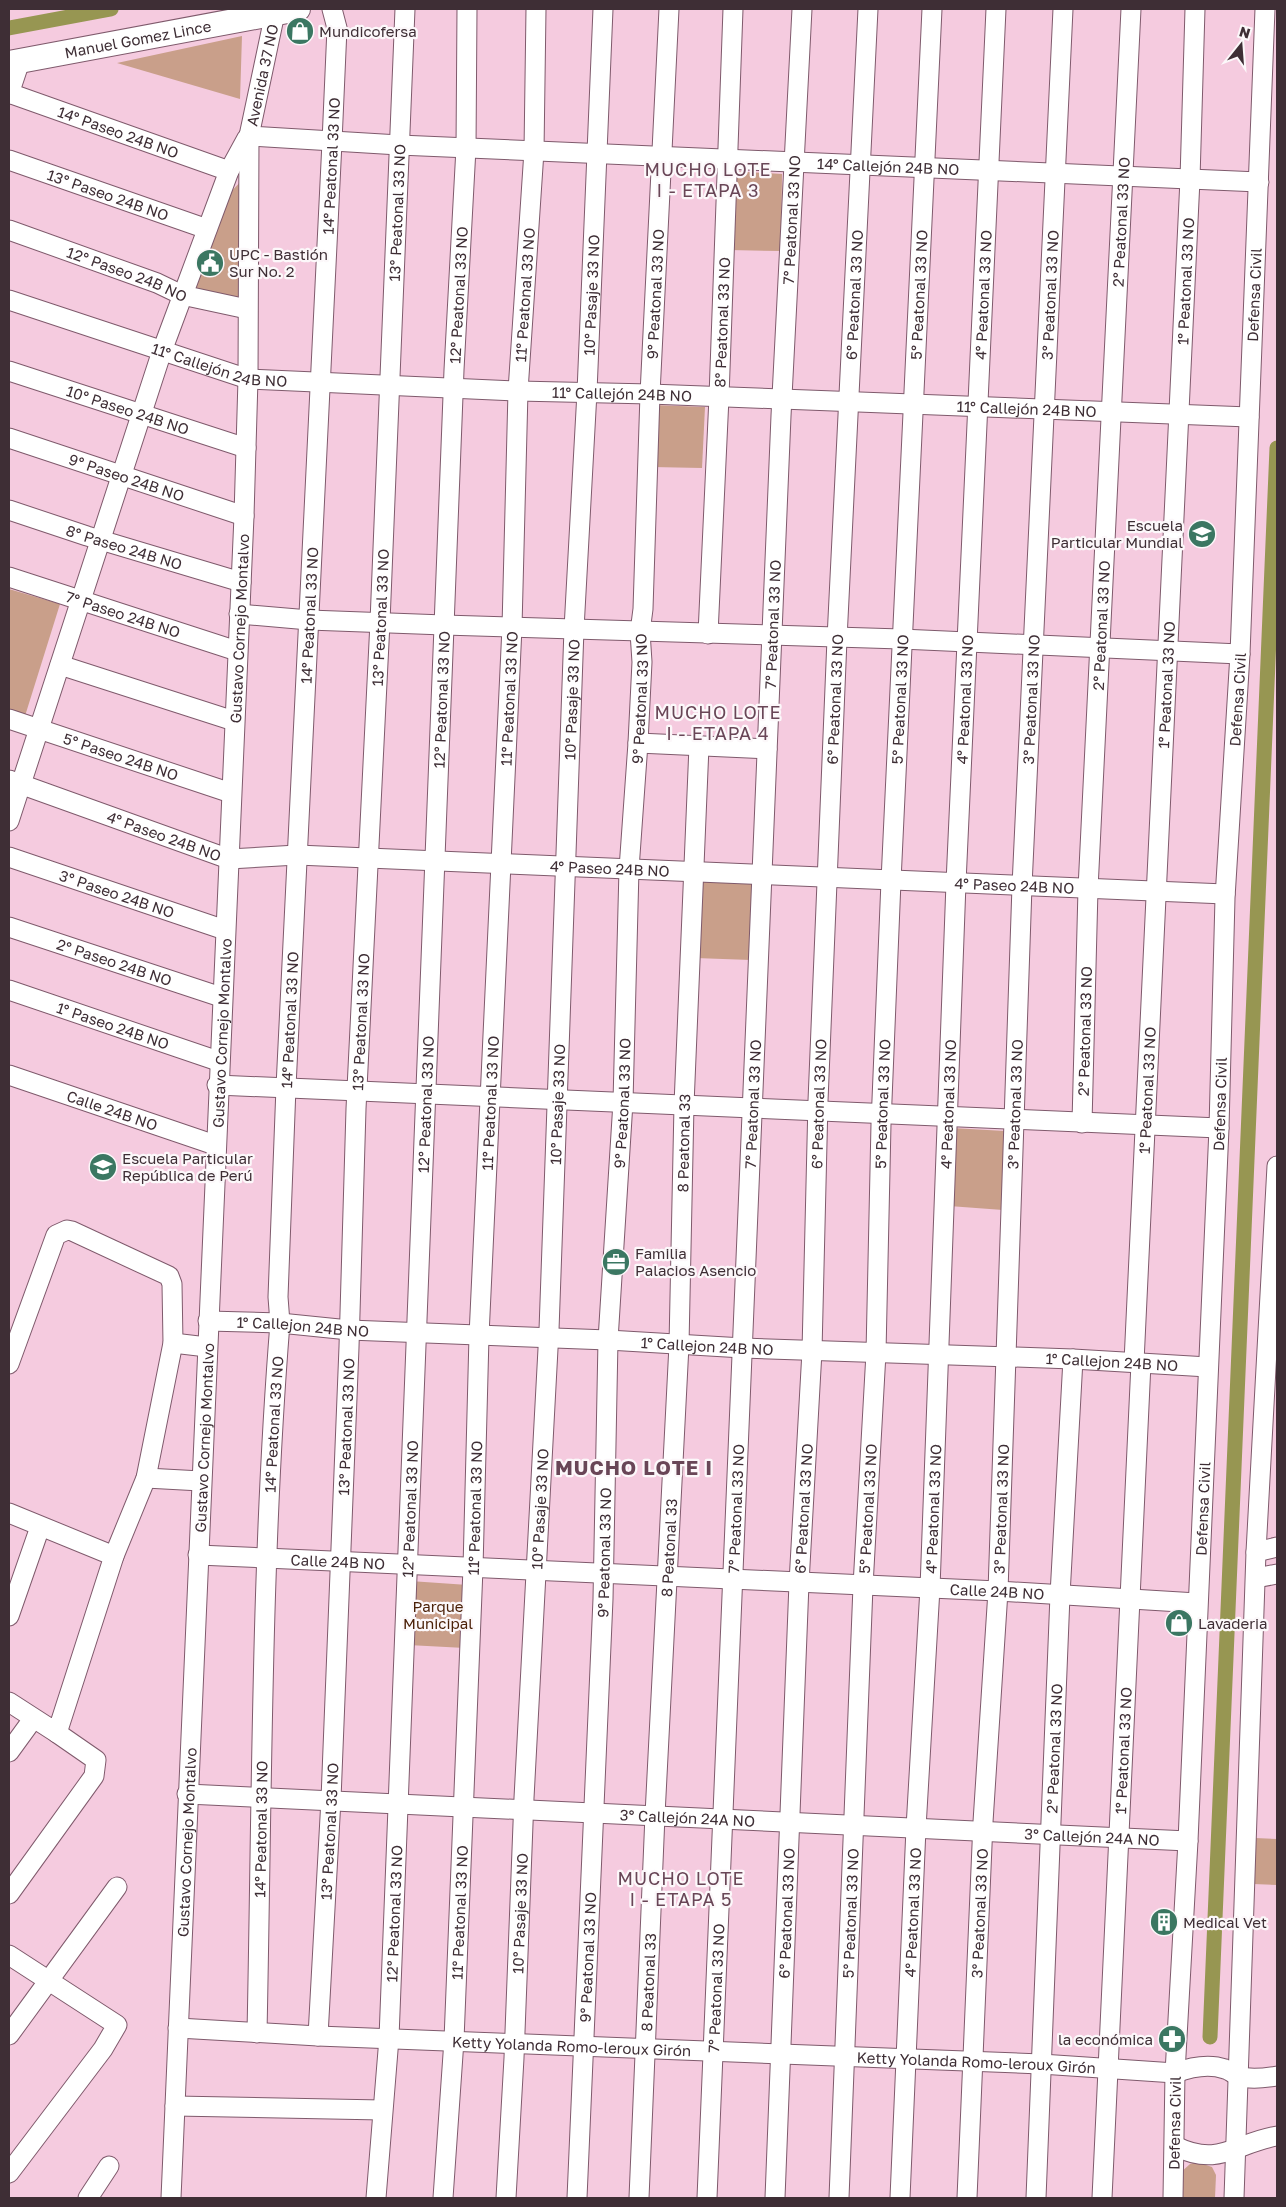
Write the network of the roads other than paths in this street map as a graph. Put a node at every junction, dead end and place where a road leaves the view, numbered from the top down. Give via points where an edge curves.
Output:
1 (332, 9) edge
2 (405, 9) edge
3 (468, 9) edge
4 (536, 9) edge
5 (603, 9) edge
6 (669, 9) edge
7 (733, 9) edge
8 (802, 9) edge
9 (868, 9) edge
10 (932, 9) edge
11 (996, 9) edge
12 (1063, 9) edge
13 (1131, 9) edge
14 (1194, 9) edge
15 (1265, 9) edge
16 (281, 10) edge
17 (14, 62) edge
18 (9, 94) edge
19 (248, 136) junction
20 (332, 142) junction
21 (399, 145) junction
22 (466, 148) junction
23 (534, 151) junction
24 (597, 153) junction
25 (664, 156) junction
26 (727, 159) junction
27 (9, 160) edge
28 (795, 162) junction
29 (860, 164) junction
30 (925, 167) junction
31 (229, 170) junction
32 (989, 170) junction
33 (1055, 173) junction
34 (1122, 176) junction
35 (1190, 179) junction
36 (1259, 182) junction
37 (207, 229) junction
38 (9, 230) edge
39 (182, 295) junction
40 (9, 300) edge
41 (248, 309) junction
42 (162, 351) junction
43 (9, 371) edge
44 (248, 379) junction
45 (321, 382) junction
46 (390, 384) junction
47 (454, 388) junction
48 (518, 391) junction
49 (587, 392) junction
50 (650, 394) junction
51 (719, 397) junction
52 (783, 400) junction
53 (849, 402) junction
54 (913, 404) junction
55 (978, 407) junction
56 (1044, 409) junction
57 (1110, 412) junction
58 (142, 414) junction
59 (1179, 415) junction
60 (1249, 417) junction
61 (9, 438) edge
62 (246, 448) junction
63 (123, 476) junction
64 (9, 510) edge
65 (244, 516) junction
66 (101, 541) junction
67 (9, 577) edge
68 (241, 582) junction
69 (81, 601) junction
70 (239, 614) junction
71 (310, 620) junction
72 (380, 622) junction
73 (444, 625) junction
74 (512, 627) junction
75 (574, 629) junction
76 (640, 632) junction
77 (708, 634) junction
78 (772, 637) junction
79 (837, 639) junction
80 (901, 640) junction
81 (966, 644) junction
82 (1033, 646) junction
83 (1099, 648) junction
84 (237, 651) junction
85 (1168, 652) junction
86 (1240, 654) junction
87 (60, 665) junction
88 (9, 719) edge
89 (234, 721) junction
90 (39, 729) junction
91 (638, 743) junction
92 (699, 746) junction
93 (767, 749) junction
94 (15, 783) edge
95 (231, 793) junction
96 (9, 821) edge
97 (297, 855) junction
98 (9, 857) edge
99 (368, 858) junction
100 (229, 859) junction
101 (436, 861) junction
102 (501, 864) junction
103 (566, 867) junction
104 (629, 869) junction
105 (694, 872) junction
106 (762, 875) junction
107 (827, 878) junction
108 (891, 880) junction
109 (956, 883) junction
110 (1022, 886) junction
111 (1088, 889) junction
112 (1156, 892) junction
113 (1225, 894) junction
114 (9, 927) edge
115 (225, 930) junction
116 (9, 990) edge
117 (221, 997) junction
118 (218, 1061) junction
119 (9, 1075) edge
120 (218, 1085) junction
121 (286, 1088) junction
122 (358, 1091) junction
123 (427, 1094) junction
124 (491, 1097) junction
125 (556, 1099) junction
126 (623, 1102) junction
127 (684, 1105) junction
128 (752, 1108) junction
129 (818, 1111) junction
130 (882, 1113) junction
131 (949, 1117) junction
132 (1016, 1119) junction
133 (1082, 1123) junction
134 (1147, 1126) junction
135 (1219, 1128) junction
136 (215, 1144) junction
137 (1277, 1166) edge
138 (208, 1321) junction
139 (280, 1323) junction
140 (350, 1330) junction
141 (418, 1333) junction
142 (479, 1336) junction
143 (548, 1339) junction
144 (608, 1340) junction
145 (172, 1343) junction
146 (679, 1345) junction
147 (207, 1347) junction
148 (743, 1348) junction
149 (812, 1351) junction
150 (876, 1353) junction
151 (940, 1356) junction
152 (1006, 1358) junction
153 (1072, 1359) junction
154 (1138, 1362) junction
155 (9, 1364) edge
156 (1208, 1367) junction
157 (146, 1478) junction
158 (201, 1481) junction
159 (9, 1513) edge
160 (40, 1528) junction
161 (1277, 1547) edge
162 (1256, 1552) junction
163 (198, 1555) junction
164 (114, 1556) junction
165 (265, 1558) junction
166 (340, 1562) junction
167 (408, 1565) junction
168 (473, 1568) junction
169 (535, 1571) junction
170 (603, 1574) junction
171 (1277, 1574) edge
172 (668, 1577) junction
173 (1256, 1578) junction
174 (734, 1580) junction
175 (799, 1583) junction
176 (863, 1586) junction
177 (930, 1588) junction
178 (998, 1591) junction
179 (1060, 1595) junction
180 (1130, 1600) junction
181 (1197, 1603) junction
182 (9, 1616) edge
183 (9, 1702) edge
184 (33, 1719) junction
185 (57, 1733) junction
186 (9, 1752) edge
187 (188, 1794) junction
188 (262, 1798) junction
189 (331, 1800) junction
190 (398, 1803) junction
191 (464, 1806) junction
192 (524, 1809) junction
193 (593, 1812) junction
194 (655, 1815) junction
195 (723, 1819) junction
196 (790, 1822) junction
197 (854, 1825) junction
198 (916, 1828) junction
199 (982, 1831) junction
200 (1050, 1834) junction
201 (1117, 1838) junction
202 (1188, 1841) junction
203 (117, 1887) dead end
204 (9, 1894) edge
205 (9, 1955) edge
206 (49, 1981) junction
207 (178, 2028) junction
208 (256, 2033) junction
209 (9, 2035) edge
210 (318, 2036) junction
211 (389, 2038) junction
212 (454, 2040) junction
213 (514, 2043) junction
214 (583, 2045) junction
215 (645, 2048) junction
216 (713, 2051) junction
217 (781, 2054) junction
218 (845, 2056) junction
219 (906, 2058) junction
220 (973, 2061) junction
221 (1041, 2064) junction
222 (1108, 2067) junction
223 (1175, 2073) junction
224 (1239, 2076) junction
225 (1277, 2076) edge
226 (175, 2106) junction
227 (382, 2110) junction
228 (1277, 2136) edge
229 (1175, 2146) junction
230 (1237, 2149) junction
231 (109, 2166) dead end
232 (9, 2173) edge
233 (88, 2198) edge
234 (171, 2198) edge
235 (376, 2198) edge
236 (443, 2198) edge
237 (506, 2198) edge
238 (576, 2198) edge
239 (639, 2198) edge
240 (707, 2198) edge
241 (775, 2198) edge
242 (839, 2198) edge
243 (900, 2198) edge
244 (967, 2198) edge
245 (1036, 2198) edge
246 (1102, 2198) edge
247 (1173, 2198) edge
248 (1234, 2198) edge

1 - 20 street, 14° Peatonal 33 NO via 337,28
2 - 21 street, 13° Peatonal 33 NO
3 - 22 street, 12° Peatonal 33 NO
4 - 23 street, 11° Peatonal 33 NO
5 - 24 street, 10° Pasaje 33 NO
6 - 25 street, 9° Peatonal 33 NO
7 - 26 street, 8° Peatonal 33 NO
8 - 28 street, 7° Peatonal 33 NO
9 - 29 street, 6° Peatonal 33 NO
10 - 30 street, 5° Peatonal 33 NO
11 - 32 street, 4° Peatonal 33 NO
12 - 33 street, 3° Peatonal 33 NO
13 - 34 street, 2° Peatonal 33 NO
14 - 35 street, 1° Peatonal 33 NO
15 - 36 street, Defensa Civil
16 - 17 main road, Manuel Gomez Lince
16 - 19 street, Avenida 37 NO
17 - 18 street
18 - 31 street, 14° Paseo 24B NO
19 - 20 street, 14° Callejón 24B NO
19 - 31 street
19 - 41 street, Gustavo Cornejo Montalvo
20 - 21 street, 14° Callejón 24B NO
20 - 45 street, 14° Peatonal 33 NO
21 - 22 street, 14° Callejón 24B NO
21 - 46 street, 13° Peatonal 33 NO
22 - 23 street, 14° Callejón 24B NO
22 - 47 street, 12° Peatonal 33 NO
23 - 24 street, 14° Callejón 24B NO
23 - 48 street, 11° Peatonal 33 NO
24 - 25 street, 14° Callejón 24B NO
24 - 49 street, 10° Pasaje 33 NO
25 - 26 street, 14° Callejón 24B NO
25 - 50 street, 9° Peatonal 33 NO
26 - 28 street, 14° Callejón 24B NO
26 - 51 street, 8° Peatonal 33 NO
27 - 37 street, 13° Paseo 24B NO
28 - 29 street, 14° Callejón 24B NO
28 - 52 street, 7° Peatonal 33 NO
29 - 30 street, 14° Callejón 24B NO
29 - 53 street, 6° Peatonal 33 NO
30 - 32 street, 14° Callejón 24B NO
30 - 54 street, 5° Peatonal 33 NO
31 - 37 street
32 - 33 street, 14° Callejón 24B NO
32 - 55 street, 4° Peatonal 33 NO
33 - 34 street, 14° Callejón 24B NO
33 - 56 street, 3° Peatonal 33 NO
34 - 35 street, 14° Callejón 24B NO
34 - 57 street, 2° Peatonal 33 NO
35 - 36 street, 14° Callejón 24B NO
35 - 59 street, 1° Peatonal 33 NO
36 - 60 street, Defensa Civil
37 - 39 street
38 - 39 street, 12° Paseo 24B NO
39 - 41 street, 12° Paseo 24B NO
39 - 42 street
40 - 42 street, 11° Callejón 24B NO
41 - 44 street, Gustavo Cornejo Montalvo
42 - 44 street, 11° Callejón 24B NO
42 - 58 street
43 - 58 street, 10° Paseo 24B NO
44 - 45 street, 11° Callejón 24B NO
44 - 62 street, Gustavo Cornejo Montalvo
45 - 46 street, 11° Callejón 24B NO
45 - 71 street, 14° Peatonal 33 NO
46 - 47 street, 11° Callejón 24B NO
46 - 72 street, 13° Peatonal 33 NO
47 - 48 street, 11° Callejón 24B NO
47 - 73 street, 12° Peatonal 33 NO
48 - 49 street, 11° Callejón 24B NO
48 - 74 street, 11° Peatonal 33 NO
49 - 50 street, 11° Callejón 24B NO
49 - 75 street, 10° Pasaje 33 NO
50 - 51 street, 11° Callejón 24B NO
50 - 76 street, 9° Peatonal 33 NO
51 - 52 street, 11° Callejón 24B NO
51 - 77 street, 8° Peatonal 33 NO
52 - 53 street, 11° Callejón 24B NO
52 - 78 street, 7° Peatonal 33 NO
53 - 54 street, 11° Callejón 24B NO
53 - 79 street, 6° Peatonal 33 NO
54 - 55 street, 11° Callejón 24B NO
54 - 80 street, 5° Peatonal 33 NO
55 - 56 street, 11° Callejón 24B NO
55 - 81 street, 4° Peatonal 33 NO
56 - 57 street, 11° Callejón 24B NO
56 - 82 street, 3° Peatonal 33 NO
57 - 59 street, 11° Callejón 24B NO
57 - 83 street, 2° Peatonal 33 NO
58 - 62 street, 10° Paseo 24B NO
58 - 63 street
59 - 60 street, 11° Callejón 24B NO
59 - 85 street, 1° Peatonal 33 NO
60 - 86 street, Defensa Civil
61 - 63 street, 9° Paseo 24B NO
62 - 65 street, Gustavo Cornejo Montalvo
63 - 65 street, 9° Paseo 24B NO
63 - 66 street
64 - 66 street, 8° Paseo 24B NO
65 - 68 street, Gustavo Cornejo Montalvo
66 - 68 street, 8° Paseo 24B NO
66 - 69 street
67 - 69 street, 7° Paseo 24B NO
68 - 70 street, Gustavo Cornejo Montalvo
69 - 84 street, 7° Paseo 24B NO
69 - 87 street
70 - 71 street
70 - 84 street, Gustavo Cornejo Montalvo
71 - 72 street
71 - 97 street, 14° Peatonal 33 NO
72 - 73 street
72 - 99 street, 13° Peatonal 33 NO
73 - 74 street
73 - 101 street, 12° Peatonal 33 NO
74 - 75 street
74 - 102 street, 11° Peatonal 33 NO
75 - 76 street
75 - 103 street, 10° Pasaje 33 NO
76 - 77 street
76 - 91 street, 9° Peatonal 33 NO via 642,662
77 - 78 street
78 - 79 street
78 - 93 street, 7° Peatonal 33 NO
79 - 80 street
79 - 107 street, 6° Peatonal 33 NO
80 - 81 street
80 - 108 street, 5° Peatonal 33 NO
81 - 82 street
81 - 109 street, 4° Peatonal 33 NO
82 - 83 street
82 - 110 street, 3° Peatonal 33 NO
83 - 85 street
83 - 111 street, 2° Peatonal 33 NO
84 - 89 street, Gustavo Cornejo Montalvo
85 - 86 street
85 - 112 street, 1° Peatonal 33 NO
86 - 113 street, Defensa Civil
87 - 89 street
87 - 90 street
88 - 90 street, 5° Paseo 24B NO
89 - 95 street, Gustavo Cornejo Montalvo
90 - 94 street
90 - 95 street, 5° Paseo 24B NO
91 - 92 street
91 - 104 street, 9° Peatonal 33 NO
92 - 93 street
92 - 105 street, 8 Peatonal 33
93 - 106 street, 7° Peatonal 33 NO
94 - 96 street
94 - 100 street, 4° Paseo 24B NO
95 - 100 street, Gustavo Cornejo Montalvo
97 - 99 street, 4° Paseo 24B NO
97 - 100 street, 4° Paseo 24B NO
97 - 121 street, 14° Peatonal 33 NO
98 - 115 street, 3° Paseo 24B NO
99 - 101 street, 4° Paseo 24B NO
99 - 122 street, 13° Peatonal 33 NO
100 - 115 street, Gustavo Cornejo Montalvo
101 - 102 street, 4° Paseo 24B NO
101 - 123 street, 12° Peatonal 33 NO
102 - 103 street, 4° Paseo 24B NO
102 - 124 street, 11° Peatonal 33 NO
103 - 104 street, 4° Paseo 24B NO
103 - 125 street, 10° Pasaje 33 NO
104 - 105 street, 4° Paseo 24B NO
104 - 126 street, 9° Peatonal 33 NO
105 - 106 street, 4° Paseo 24B NO
105 - 127 street, 8 Peatonal 33
106 - 107 street, 4° Paseo 24B NO
106 - 128 street, 7° Peatonal 33 NO
107 - 108 street, 4° Paseo 24B NO
107 - 129 street, 6° Peatonal 33 NO
108 - 109 street, 4° Paseo 24B NO
108 - 130 street, 5° Peatonal 33 NO
109 - 110 street, 4° Paseo 24B NO
109 - 131 street, 4° Peatonal 33 NO
110 - 111 street, 4° Paseo 24B NO
110 - 132 street, 3° Peatonal 33 NO
111 - 112 street, 4° Paseo 24B NO
111 - 133 street, 2° Peatonal 33 NO
112 - 113 street, 4° Paseo 24B NO
112 - 134 street, 1° Peatonal 33 NO
113 - 135 street, Defensa Civil
114 - 117 street, 2° Paseo 24B NO
115 - 117 street, Gustavo Cornejo Montalvo
116 - 118 street, 1° Paseo 24B NO
117 - 118 street, Gustavo Cornejo Montalvo
118 - 120 street, Gustavo Cornejo Montalvo
119 - 136 street, Calle 24B NO
120 - 121 street
120 - 136 street, Gustavo Cornejo Montalvo
121 - 122 street
121 - 139 street, 14° Peatonal 33 NO via 278,1297
122 - 123 street
122 - 140 street, 13° Peatonal 33 NO
123 - 124 street
123 - 141 street, 12° Peatonal 33 NO
124 - 125 street
124 - 142 street, 11° Peatonal 33 NO
125 - 126 street
125 - 143 street, 10° Pasaje 33 NO
126 - 127 street
126 - 144 street, 9° Peatonal 33 NO
127 - 128 street
127 - 146 street, 8 Peatonal 33
128 - 129 street
128 - 148 street, 7° Peatonal 33 NO
129 - 130 street
129 - 149 street, 6° Peatonal 33 NO
130 - 131 street
130 - 150 street, 5° Peatonal 33 NO
131 - 132 street
131 - 151 street, 4° Peatonal 33 NO
132 - 133 street
132 - 152 street, 3° Peatonal 33 NO
133 - 134 street
134 - 135 street
134 - 154 street, 1° Peatonal 33 NO
135 - 156 street, Defensa Civil
136 - 138 street, Gustavo Cornejo Montalvo
137 - 162 street
138 - 139 street, 1° Callejon 24B NO
138 - 147 street, Gustavo Cornejo Montalvo
139 - 140 street, 1° Callejon 24B NO
139 - 165 street, 14° Peatonal 33 NO
140 - 141 street, 1° Callejon 24B NO
140 - 166 street, 13° Peatonal 33 NO
141 - 142 street, 1° Callejon 24B NO
141 - 167 street, 12° Peatonal 33 NO
142 - 143 street, 1° Callejon 24B NO
142 - 168 street, 11° Peatonal 33 NO
143 - 144 street, 1° Callejon 24B NO
143 - 169 street, 10° Pasaje 33 NO
144 - 146 street, 1° Callejon 24B NO
144 - 170 street, 9° Peatonal 33 NO
145 - 147 street
145 - 155 street via 172,1284 169,1276 67,1230 56,1235
145 - 157 street
146 - 148 street, 1° Callejon 24B NO
146 - 172 street, 8 Peatonal 33
147 - 158 street, Gustavo Cornejo Montalvo
148 - 149 street, 1° Callejon 24B NO
148 - 174 street, 7° Peatonal 33 NO
149 - 150 street, 1° Callejon 24B NO
149 - 175 street, 6° Peatonal 33 NO
150 - 151 street, 1° Callejon 24B NO
150 - 176 street, 5° Peatonal 33 NO
151 - 152 street, 1° Callejon 24B NO
151 - 177 street, 4° Peatonal 33 NO
152 - 153 street, 1° Callejon 24B NO
152 - 178 street, 3° Peatonal 33 NO
153 - 154 street, 1° Callejon 24B NO
153 - 179 street, 2° Peatonal 33 NO
154 - 156 street, 1° Callejon 24B NO
154 - 180 street, 1° Peatonal 33 NO
156 - 181 street, Defensa Civil
157 - 158 street
157 - 164 street
158 - 163 street, Gustavo Cornejo Montalvo
159 - 160 street
160 - 164 street
160 - 182 street
161 - 162 street
162 - 173 street
163 - 165 street, Calle 24B NO
163 - 187 street, Gustavo Cornejo Montalvo
164 - 185 street
165 - 166 street, Calle 24B NO
165 - 188 street, 14° Peatonal 33 NO
166 - 167 street, Calle 24B NO
166 - 189 street, 13° Peatonal 33 NO
167 - 168 street, Calle 24B NO
167 - 190 street, 12° Peatonal 33 NO
168 - 169 street, Calle 24B NO
168 - 191 street, 11° Peatonal 33 NO
169 - 170 street, Calle 24B NO
169 - 192 street, 10° Pasaje 33 NO
170 - 172 street, Calle 24B NO
170 - 193 street, 9° Peatonal 33 NO
171 - 173 street
172 - 174 street, Calle 24B NO
172 - 194 street, 8 Peatonal 33
173 - 224 street
174 - 175 street, Calle 24B NO
174 - 195 street, 7° Peatonal 33 NO
175 - 176 street, Calle 24B NO
175 - 196 street, 6° Peatonal 33 NO
176 - 177 street, Calle 24B NO
176 - 197 street, 5° Peatonal 33 NO
177 - 178 street, Calle 24B NO
177 - 198 street, 4° Peatonal 33 NO
178 - 179 street, Calle 24B NO
178 - 199 street, 3° Peatonal 33 NO
179 - 180 street, Calle 24B NO
179 - 200 street, 2° Peatonal 33 NO
180 - 181 street, Calle 24B NO
180 - 201 street, 1° Peatonal 33 NO
181 - 202 street, Defensa Civil
183 - 184 street
184 - 185 street
184 - 186 street
185 - 204 street via 96,1760 94,1776
187 - 188 street, 3° Callejón 24A NO
187 - 207 street, Gustavo Cornejo Montalvo
188 - 189 street, 3° Callejón 24A NO
188 - 208 street, 14° Peatonal 33 NO
189 - 190 street, 3° Callejón 24A NO
189 - 210 street, 13° Peatonal 33 NO
190 - 191 street, 3° Callejón 24A NO
190 - 211 street, 12° Peatonal 33 NO
191 - 192 street, 3° Callejón 24A NO
191 - 212 street, 11° Peatonal 33 NO
192 - 193 street, 3° Callejón 24A NO
192 - 213 street, 10° Pasaje 33 NO
193 - 194 street, 3° Callejón 24A NO
193 - 214 street, 9° Peatonal 33 NO
194 - 195 street, 3° Callejón 24A NO
194 - 215 street, 8 Peatonal 33
195 - 196 street, 3° Callejón 24A NO
195 - 216 street, 7° Peatonal 33 NO
196 - 197 street, 3° Callejón 24A NO
196 - 217 street, 6° Peatonal 33 NO
197 - 198 street, 3° Callejón 24A NO
197 - 218 street, 5° Peatonal 33 NO
198 - 199 street, 3° Callejón 24A NO
198 - 219 street, 4° Peatonal 33 NO
199 - 200 street, 3° Callejón 24A NO
199 - 220 street, 3° Peatonal 33 NO
200 - 201 street, 3° Callejón 24A NO
200 - 221 street, 2° Peatonal 33 NO
201 - 202 street, 3° Callejón 24A NO
201 - 222 street, 1° Peatonal 33 NO
202 - 223 street, Defensa Civil
203 - 206 street
205 - 206 street
206 - 209 street
206 - 232 street via 117,2025 104,2049
207 - 208 street, Ketty Yolanda Romo-leroux Girón
207 - 226 street, Gustavo Cornejo Montalvo
208 - 210 street, Ketty Yolanda Romo-leroux Girón
210 - 211 street, Ketty Yolanda Romo-leroux Girón
211 - 212 street, Ketty Yolanda Romo-leroux Girón
211 - 227 street, 12° Peatonal 33 NO
212 - 213 street, Ketty Yolanda Romo-leroux Girón
212 - 236 street, 11° Peatonal 33 NO
213 - 214 street, Ketty Yolanda Romo-leroux Girón
213 - 237 street, 10° Pasaje 33 NO
214 - 215 street, Ketty Yolanda Romo-leroux Girón
214 - 238 street, 9° Peatonal 33 NO
215 - 216 street, Ketty Yolanda Romo-leroux Girón
215 - 239 street, 8 Peatonal 33
216 - 217 street, Ketty Yolanda Romo-leroux Girón
216 - 240 street, 7° Peatonal 33 NO
217 - 218 street, Ketty Yolanda Romo-leroux Girón
217 - 241 street, 6° Peatonal 33 NO
218 - 219 street, Ketty Yolanda Romo-leroux Girón
218 - 242 street, 5° Peatonal 33 NO
219 - 220 street, Ketty Yolanda Romo-leroux Girón
219 - 243 street, 4° Peatonal 33 NO
220 - 221 street, Ketty Yolanda Romo-leroux Girón
220 - 244 street, 3° Peatonal 33 NO
221 - 222 street, Ketty Yolanda Romo-leroux Girón
221 - 245 street, 2° Peatonal 33 NO
222 - 223 street, Ketty Yolanda Romo-leroux Girón
222 - 246 street, 1° Peatonal 33 NO
223 - 224 street via 1207,2066 1225,2069
223 - 229 street, Defensa Civil
224 - 225 street
224 - 230 street
226 - 227 street
226 - 234 street, Gustavo Cornejo Montalvo
227 - 235 street, 12° Peatonal 33 NO
228 - 230 street
229 - 230 street via 1204,2156
229 - 247 street, Defensa Civil
230 - 248 street
231 - 233 street

